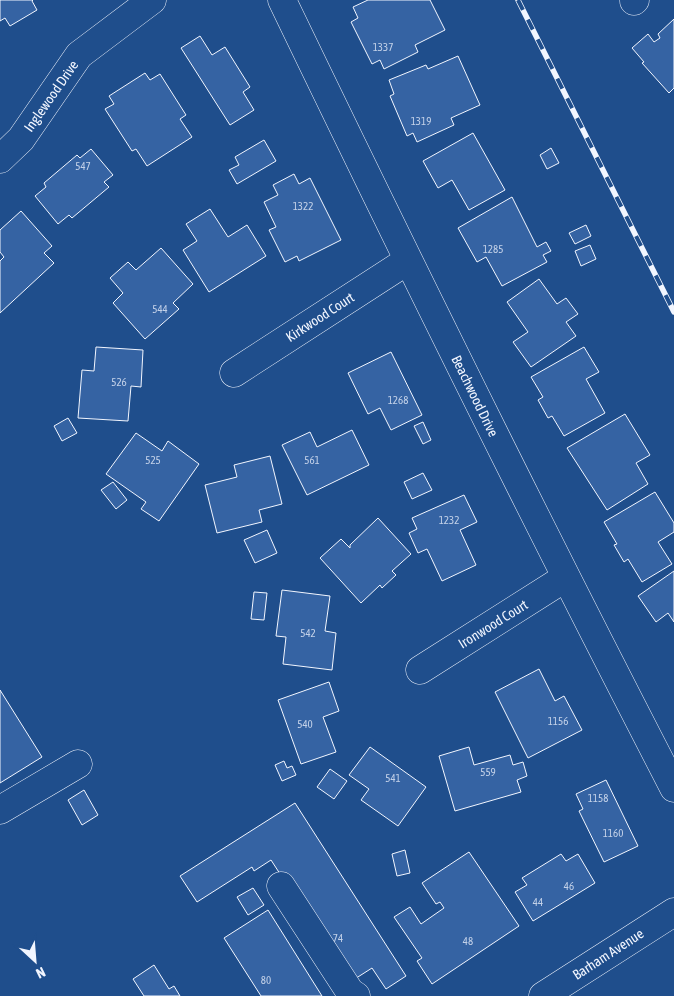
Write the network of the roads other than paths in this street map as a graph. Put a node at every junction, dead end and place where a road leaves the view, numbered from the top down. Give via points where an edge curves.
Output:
1 (152, 0) edge
2 (282, 0) edge
3 (0, 159) edge
4 (407, 261) junction
5 (234, 372) dead end
6 (566, 578) junction
7 (420, 670) dead end
8 (78, 764) dead end
9 (674, 788) edge
10 (0, 810) edge
11 (280, 886) dead end
12 (674, 912) edge
13 (356, 996) edge
14 (543, 996) edge

1 - 3 street, Inglewood Drive via 79,55 21,139
2 - 4 street, Beachwood Drive
4 - 5 street, Kirkwood Court
4 - 6 street, Beachwood Drive
6 - 7 street, Ironwood Court
6 - 9 street, Beachwood Drive
8 - 10 street
11 - 13 street via 350,992
12 - 14 street, Barham Avenue

